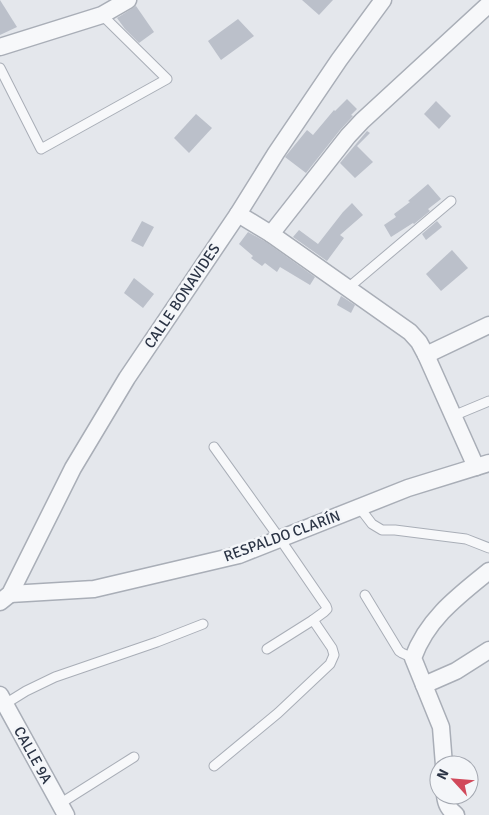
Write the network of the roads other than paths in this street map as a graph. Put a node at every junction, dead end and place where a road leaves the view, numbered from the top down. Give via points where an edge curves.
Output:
1 (128, 0) edge
2 (383, 0) edge
3 (489, 4) edge
4 (102, 15) junction
5 (0, 47) edge
6 (0, 68) edge
7 (450, 202) dead end
8 (238, 214) junction
9 (271, 234) junction
10 (348, 288) junction
11 (489, 326) edge
12 (426, 355) junction
13 (489, 401) edge
14 (453, 416) junction
15 (214, 447) dead end
16 (484, 468) edge
17 (359, 507) junction
18 (280, 539) junction
19 (489, 548) edge
20 (489, 571) edge
21 (365, 595) dead end
22 (5, 598) edge
23 (313, 620) junction
24 (203, 624) dead end
25 (267, 649) dead end
26 (489, 650) edge
27 (413, 658) junction
28 (424, 685) junction
29 (2, 699) edge
30 (443, 755) edge
31 (134, 757) dead end
32 (214, 766) dead end
33 (446, 805) edge
34 (64, 809) edge
35 (456, 815) edge

1 - 4 street
2 - 8 street, CALLE BONAVIDES via 328,75
3 - 9 street via 362,121
4 - 5 street
4 - 6 lane via 167,79 41,149
7 - 10 lane
8 - 9 street
8 - 22 street, CALLE BONAVIDES via 127,378 73,468
9 - 10 street
10 - 12 street via 410,332
11 - 12 street
12 - 14 street
13 - 14 lane
14 - 16 street
15 - 18 lane
16 - 17 street, RESPALDO CLARÍN via 408,488
17 - 18 street, RESPALDO CLARÍN
17 - 19 lane via 372,524 382,530 466,540
18 - 22 street, RESPALDO CLARÍN via 239,555 94,588
18 - 23 lane via 326,606 327,609
20 - 27 street via 442,612 418,644
21 - 27 lane via 400,651
23 - 25 lane
23 - 32 lane via 332,648 334,656 330,664
24 - 29 lane
26 - 28 street via 456,671
27 - 28 street
28 - 30 street via 441,727
29 - 34 street, CALLE 9A
31 - 34 lane
33 - 35 street

